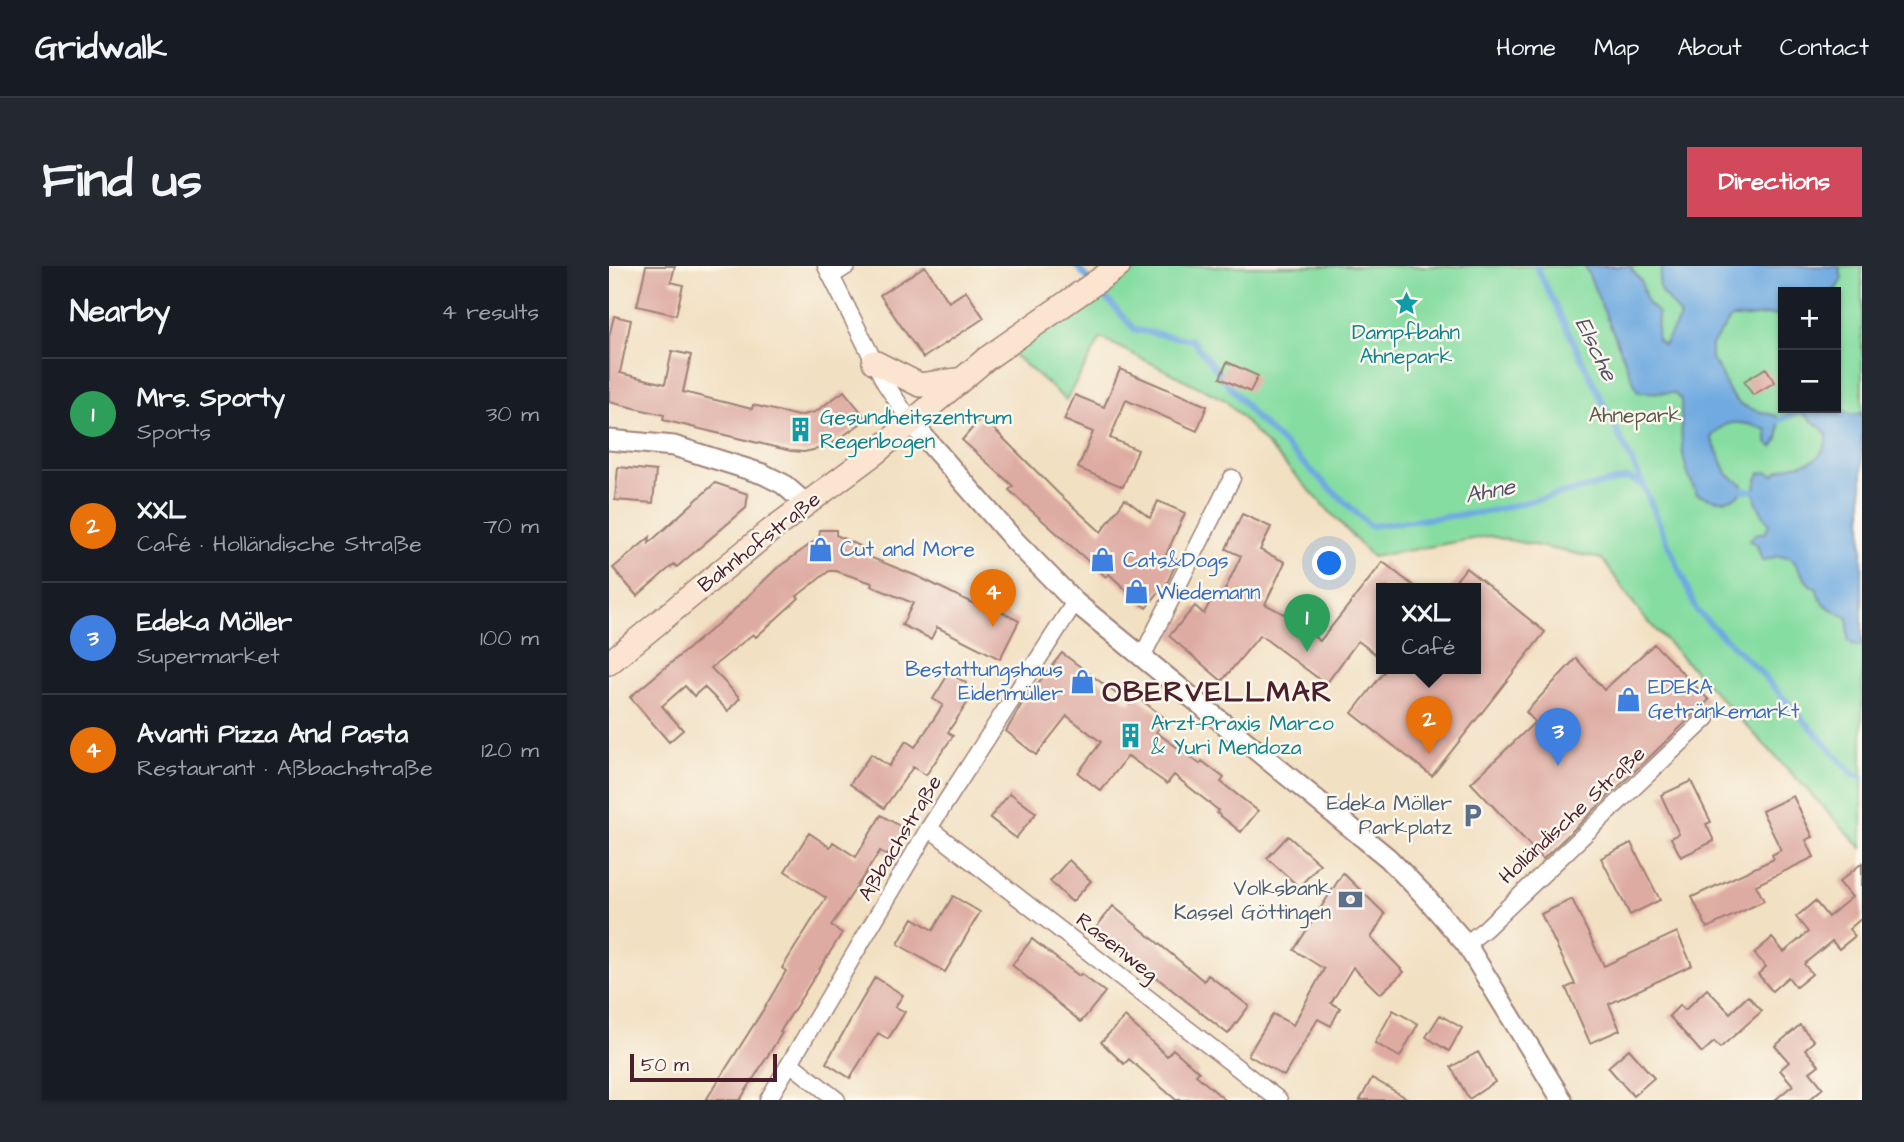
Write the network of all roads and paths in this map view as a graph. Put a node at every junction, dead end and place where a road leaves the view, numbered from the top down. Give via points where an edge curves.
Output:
1 (848, 266) edge
2 (1119, 266) edge
3 (829, 271) edge
4 (874, 362) junction
5 (960, 380) junction
6 (911, 422) junction
7 (609, 440) edge
8 (1232, 478) dead end
9 (806, 504) junction
10 (1075, 602) junction
11 (1142, 657) junction
12 (609, 663) edge
13 (1707, 718) dead end
14 (929, 828) junction
15 (1466, 944) junction
16 (790, 1063) junction
17 (768, 1100) edge
18 (837, 1100) edge
19 (1279, 1100) edge
20 (1562, 1100) edge

1 - 3 street
2 - 5 main road, Bahnhofstraße
3 - 4 street
4 - 5 main road via 920,385
4 - 6 street
5 - 6 main road, Bahnhofstraße
6 - 9 main road, Bahnhofstraße
6 - 10 street via 1006,532
7 - 9 street via 674,446 763,474
8 - 11 street
9 - 12 main road, Bahnhofstraße
10 - 11 street
10 - 14 street, Aßbachstraße
11 - 15 street via 1388,858
13 - 15 street, Holländische Straße
14 - 16 street, Aßbachstraße
14 - 19 street, Rasenweg
15 - 20 street
16 - 17 street, Aßbachstraße
16 - 18 street

